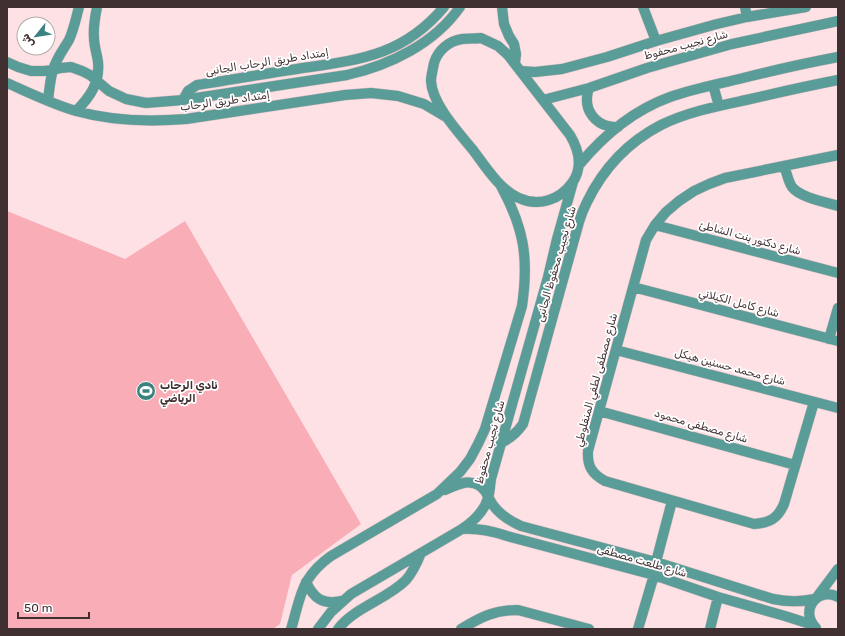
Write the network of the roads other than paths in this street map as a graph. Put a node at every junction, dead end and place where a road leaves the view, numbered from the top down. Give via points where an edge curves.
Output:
1 (97, 7) edge
2 (444, 7) edge
3 (460, 7) edge
4 (502, 7) edge
5 (643, 7) edge
6 (806, 7) edge
7 (78, 12) edge
8 (746, 12) edge
9 (94, 20) junction
10 (838, 21) edge
11 (431, 37) junction
12 (656, 41) junction
13 (440, 50) junction
14 (838, 57) edge
15 (362, 58) junction
16 (7, 62) edge
17 (518, 67) junction
18 (53, 70) junction
19 (365, 71) junction
20 (838, 80) edge
21 (97, 81) junction
22 (7, 83) edge
23 (713, 85) junction
24 (589, 88) junction
25 (183, 100) junction
26 (542, 100) junction
27 (48, 101) junction
28 (719, 106) junction
29 (76, 111) junction
30 (447, 117) junction
31 (618, 127) junction
32 (838, 155) edge
33 (579, 166) junction
34 (784, 166) junction
35 (573, 182) junction
36 (501, 186) junction
37 (838, 206) edge
38 (655, 225) junction
39 (838, 273) edge
40 (633, 287) junction
41 (838, 308) edge
42 (834, 340) edge
43 (616, 350) junction
44 (814, 402) junction
45 (838, 408) edge
46 (599, 410) junction
47 (501, 443) junction
48 (795, 465) junction
49 (437, 494) junction
50 (488, 497) junction
51 (672, 501) junction
52 (462, 528) junction
53 (421, 553) junction
54 (656, 562) junction
55 (838, 569) edge
56 (654, 575) junction
57 (306, 582) junction
58 (718, 597) junction
59 (838, 597) edge
60 (816, 598) junction
61 (342, 601) junction
62 (815, 627) edge
63 (291, 629) edge
64 (318, 629) edge
65 (338, 629) edge
66 (461, 629) edge
67 (589, 629) edge
68 (638, 629) edge
69 (710, 629) edge

1 - 9 street
2 - 15 street, إمتداد طريق الرحاب الجانبى via 428,24 404,42
3 - 11 street, إمتداد طريق الرحاب
4 - 17 street via 504,24 514,44
5 - 12 street
6 - 8 street
7 - 9 street
7 - 18 street via 69,39
8 - 12 street
9 - 21 street
10 - 24 street, شارع نجيب محفوظ via 732,44 647,68
11 - 13 street
11 - 19 street, إمتداد طريق الرحاب via 413,50
12 - 17 street via 562,69 534,72
13 - 17 street via 462,39 481,38 498,46
13 - 30 street via 435,60 431,81 437,101
14 - 23 street
15 - 19 street
15 - 25 street, إمتداد طريق الرحاب الجانبى via 197,85 188,91
16 - 18 street, إمتداد طريق الرحاب via 31,71
17 - 26 street
18 - 21 street, إمتداد طريق الرحاب via 71,67
18 - 27 street
19 - 25 street, إمتداد طريق الرحاب
20 - 28 street, شارع نجيب محفوظ الجانبى
21 - 25 street, إمتداد طريق الرحاب via 108,91 126,99 146,103
21 - 29 street
22 - 27 street, إمتداد طريق الرحاب
23 - 28 street
23 - 31 street via 669,97
24 - 26 street, شارع نجيب محفوظ
24 - 31 street via 587,98 592,116 608,126
26 - 33 street via 576,144
27 - 29 street, إمتداد طريق الرحاب
28 - 47 street, شارع نجيب محفوظ الجانبى via 662,124 621,153 597,182 579,222 523,424 514,435
29 - 30 street, إمتداد طريق الرحاب via 119,119 162,121 371,93 398,96 424,104
30 - 36 street
31 - 33 street via 590,152
32 - 34 street, شارع مصطفى لطفي المنفلوطي
33 - 35 street, شارع نجيب محفوظ
34 - 37 street via 796,191
34 - 38 street, شارع مصطفى لطفي المنفلوطي via 709,184 679,201
35 - 36 street via 565,192 554,199 542,202 518,198
35 - 47 street, شارع نجيب محفوظ
36 - 49 street, شارع نجيب محفوظ via 511,204 523,244 526,264 522,306 485,429 470,459
38 - 39 street, شارع دكتور بنت الشاطئ
38 - 40 street, شارع مصطفى لطفي المنفلوطي via 646,240
40 - 42 street, شارع كامل الكيلاني
40 - 43 street, شارع مصطفى لطفي المنفلوطي
41 - 42 street
43 - 44 street, شارع محمد حسنين هيكل
43 - 46 street, شارع مصطفى لطفي المنفلوطي
44 - 45 street, شارع محمد حسنين هيكل
44 - 48 street, شارع مصطفى لطفي المنفلوطي
46 - 48 street, شارع مصطفى محمود
46 - 51 street, شارع مصطفى لطفي المنفلوطي via 588,451 589,466 593,473 605,482
47 - 50 street, شارع نجيب محفوظ
48 - 51 street, شارع مصطفى لطفي المنفلوطي via 781,511 776,517 762,524
49 - 50 street, شارع طلعت مصطفى via 469,482 481,487
49 - 57 street, شارع نجيب محفوظ via 331,556
50 - 52 street, شارع نجيب محفوظ via 479,515
50 - 54 street, شارع طلعت مصطفى via 502,515 521,526
51 - 54 street
52 - 53 street, شارع نجيب محفوظ
52 - 56 street, شارع طلعت مصطفى via 493,532
53 - 61 street, شارع نجيب محفوظ
53 - 65 street via 415,568 406,580 353,615
54 - 60 street, شارع طلعت مصطفى via 773,599 797,601
55 - 60 street
56 - 58 street, شارع طلعت مصطفى
56 - 68 street
57 - 61 street via 310,591 320,600 333,603
57 - 63 street, شارع نجيب محفوظ
58 - 62 street, شارع طلعت مصطفى via 790,617
58 - 69 street
59 - 60 street, شارع طلعت مصطفى via 822,594
60 - 62 street via 809,609 810,620
61 - 64 street, شارع نجيب محفوظ
66 - 67 street via 484,616 510,610

